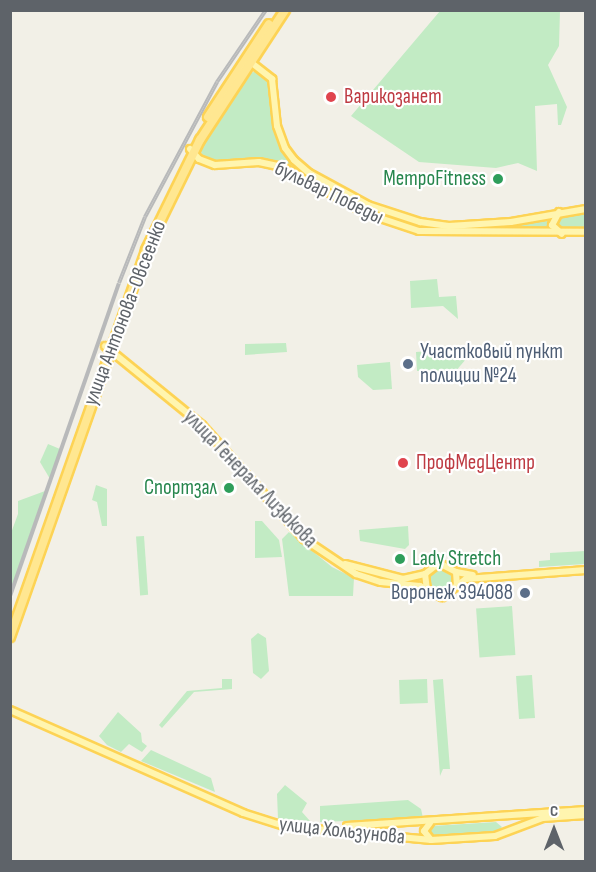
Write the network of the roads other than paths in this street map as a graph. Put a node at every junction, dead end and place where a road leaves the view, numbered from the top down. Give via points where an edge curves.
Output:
1 (279, 10) edge
2 (285, 10) edge
3 (252, 63) junction
4 (191, 151) junction
5 (204, 162) junction
6 (184, 170) junction
7 (305, 174) junction
8 (585, 210) edge
9 (560, 212) junction
10 (585, 232) edge
11 (562, 234) junction
12 (113, 339) junction
13 (107, 351) junction
14 (120, 354) junction
15 (288, 519) junction
16 (585, 568) edge
17 (456, 572) junction
18 (425, 574) junction
19 (456, 587) junction
20 (427, 591) junction
21 (10, 622) edge
22 (10, 638) edge
23 (10, 708) edge
24 (585, 810) edge
25 (244, 812) junction
26 (585, 815) edge
27 (498, 817) junction
28 (430, 823) junction
29 (372, 825) junction
30 (372, 833) junction
31 (501, 833) junction
32 (431, 840) junction

1 - 3 highway, улица Антонова-Овсеенко
2 - 3 highway, улица Антонова-Овсеенко via 258,47
3 - 4 highway, улица Антонова-Овсеенко
3 - 7 main road, бульвар Победы via 275,87 278,126 285,148
4 - 5 main road, бульвар Победы
4 - 6 highway, улица Антонова-Овсеенко
4 - 13 highway, улица Антонова-Овсеенко via 142,248
5 - 6 main road, бульвар Победы
5 - 7 main road, бульвар Победы via 223,166 266,163
6 - 12 highway, улица Антонова-Овсеенко via 146,250
7 - 9 main road, бульвар Победы via 368,205 420,222 481,225
7 - 11 main road, бульвар Победы via 365,213 419,231
8 - 9 main road, бульвар Победы
9 - 11 main road via 552,225
10 - 11 main road, бульвар Победы
12 - 13 highway, улица Антонова-Овсеенко
12 - 14 main road
13 - 14 main road, улица Генерала Лизюкова
13 - 21 highway, улица Антонова-Овсеенко
13 - 22 highway, улица Антонова-Овсеенко
14 - 15 main road, улица Генерала Лизюкова via 205,423
15 - 18 main road, улица Генерала Лизюкова via 328,554 354,568 403,579
15 - 20 main road, улица Генерала Лизюкова via 317,549 350,571
16 - 17 main road via 474,575
16 - 19 main road via 466,579
17 - 18 main road via 439,563
17 - 19 main road
18 - 20 main road
19 - 20 main road via 442,597
23 - 25 main road, улица Хользунова
24 - 27 main road, улица Хользунова
25 - 29 main road, улица Хользунова via 285,823
25 - 30 main road, улица Хользунова via 284,826
26 - 31 main road, улица Хользунова via 543,818
27 - 28 main road, улица Хользунова
27 - 31 main road via 506,825
28 - 29 main road, улица Хользунова
28 - 32 main road via 424,831
29 - 30 main road
30 - 32 main road, улица Хользунова
31 - 32 main road, улица Хользунова

